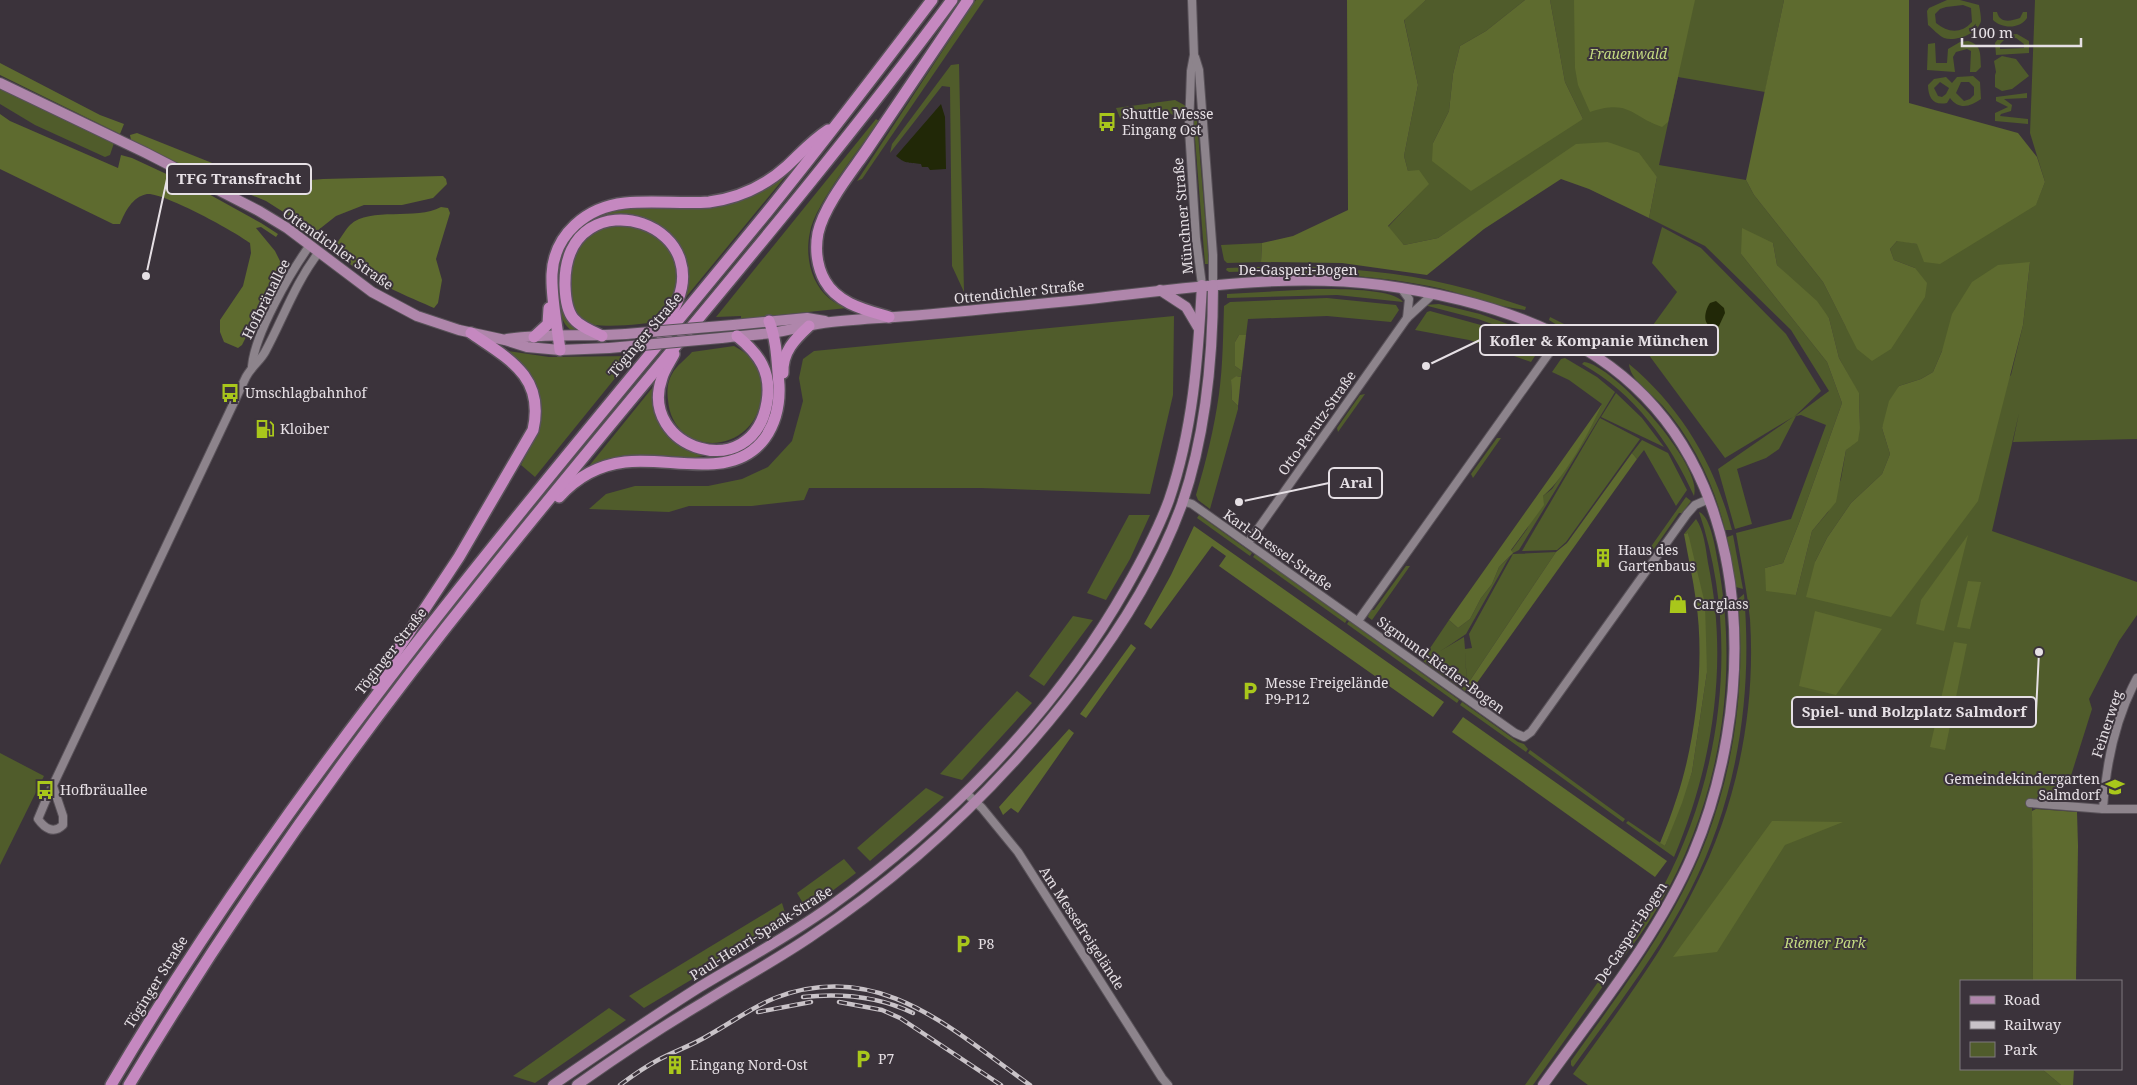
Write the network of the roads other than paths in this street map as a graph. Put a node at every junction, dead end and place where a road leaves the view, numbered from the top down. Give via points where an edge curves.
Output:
1 (932, 0) edge
2 (952, 0) edge
3 (968, 0) edge
4 (1192, 0) edge
5 (1194, 55) junction
6 (0, 83) edge
7 (836, 126) junction
8 (310, 245) junction
9 (320, 252) junction
10 (1202, 285) junction
11 (1213, 285) junction
12 (1401, 288) junction
13 (1160, 290) junction
14 (553, 294) junction
15 (1433, 294) junction
16 (889, 317) junction
17 (1407, 318) junction
18 (769, 321) junction
19 (828, 322) junction
20 (809, 326) junction
21 (1199, 330) junction
22 (471, 333) junction
23 (774, 333) junction
24 (602, 336) junction
25 (683, 336) junction
26 (737, 336) junction
27 (1558, 336) junction
28 (534, 337) junction
29 (558, 337) junction
30 (505, 340) junction
31 (560, 350) junction
32 (650, 353) junction
33 (252, 366) junction
34 (779, 393) junction
35 (1708, 499) junction
36 (1182, 501) junction
37 (536, 514) junction
38 (1248, 543) junction
39 (1358, 621) junction
40 (2137, 678) edge
41 (361, 714) junction
42 (53, 786) junction
43 (966, 793) junction
44 (976, 802) junction
45 (2030, 803) dead end
46 (2103, 808) junction
47 (2137, 809) edge
48 (111, 1085) edge
49 (129, 1085) edge
50 (553, 1085) edge
51 (577, 1085) edge
52 (1168, 1085) edge
53 (1543, 1085) edge

1 - 7 highway, Töginger Straße
2 - 25 highway, Töginger Straße via 830,157
3 - 16 highway via 846,181 818,232 817,257 830,288 850,304
4 - 5 street, Münchner Straße
5 - 10 street, Münchner Straße via 1189,129
5 - 11 street, Münchner Straße via 1199,70
6 - 8 main road, Ottendichler Straße via 238,199
7 - 14 highway via 812,140 774,176 742,193 709,202 623,203 594,211 572,226 559,245 553,263
7 - 32 highway, Töginger Straße
8 - 9 main road, Ottendichler Straße
8 - 33 street, Hofbräuallee via 283,288 253,353
9 - 22 main road, Ottendichler Straße via 349,277 394,305
9 - 33 street, Hofbräuallee via 292,294 264,355
10 - 11 main road, Ottendichler Straße
10 - 13 main road, Ottendichler Straße
10 - 21 main road, Paul-Henri-Spaak-Straße
11 - 12 main road, De-Gasperi-Bogen via 1318,281
11 - 36 main road, Paul-Henri-Spaak-Straße via 1206,399
12 - 15 main road, De-Gasperi-Bogen
12 - 17 street via 1408,299
13 - 16 main road, Ottendichler Straße
13 - 21 main road via 1186,308
14 - 28 highway via 548,324
14 - 29 highway
15 - 17 street, Otto-Perutz-Straße
15 - 27 main road, De-Gasperi-Bogen via 1504,313
16 - 19 main road, Ottendichler Straße
17 - 38 street, Otto-Perutz-Straße
18 - 19 main road, Ottendichler Straße via 807,318
18 - 23 highway
18 - 24 main road, Ottendichler Straße, bridge
19 - 20 main road, Ottendichler Straße
20 - 23 main road, Ottendichler Straße
20 - 34 highway via 790,346 783,366 784,385
21 - 43 main road, Paul-Henri-Spaak-Straße via 1194,397 1185,444 1168,500 1145,555 1110,616 1075,666
22 - 30 main road, Ottendichler Straße
22 - 41 highway via 524,374 535,396 533,430 459,557 371,690
23 - 26 main road, Ottendichler Straße
23 - 34 highway
24 - 29 main road, Ottendichler Straße
24 - 32 highway via 578,324 570,315 565,279 568,259 581,236 594,227 618,219 642,222 660,232 672,244 679,257 683,279 679,299 657,334
25 - 26 highway via 662,378 660,408 674,434 686,444 718,451 744,442 762,422 766,411 768,395 762,361
25 - 37 highway, Töginger Straße
26 - 31 main road, Ottendichler Straße, bridge
27 - 35 main road, De-Gasperi-Bogen via 1606,364 1647,399 1678,438
27 - 39 street, Sigmund-Riefler-Bogen via 1546,358
28 - 29 main road, Ottendichler Straße
28 - 30 main road, Ottendichler Straße
29 - 31 highway
30 - 31 main road, Ottendichler Straße via 527,347
32 - 41 highway, Töginger Straße via 494,543
33 - 42 street, Hofbräuallee
34 - 37 highway via 777,413 769,432 753,451 742,458 723,463 639,461 609,465 581,478 550,508
35 - 39 street, Sigmund-Riefler-Bogen via 1695,505 1687,514 1532,732 1524,737
35 - 53 main road, De-Gasperi-Bogen via 1728,576 1734,651 1733,696 1720,776 1702,833 1673,895 1651,933
36 - 38 street, Karl-Dressel-Straße via 1192,504
36 - 44 main road, Paul-Henri-Spaak-Straße via 1157,563 1122,624 1060,708
37 - 49 highway, Töginger Straße via 404,681 284,845 222,935
38 - 39 street, Karl-Dressel-Straße
40 - 46 street, Feinerweg via 2128,694 2112,743
41 - 48 highway, Töginger Straße via 208,929
42 - 42 street, Hofbräuallee via 38,819 42,825 58,830 63,825 63,816
43 - 44 street, Am Messefreigelände
43 - 50 main road, Paul-Henri-Spaak-Straße via 890,861 827,908 652,1018
44 - 51 main road, Paul-Henri-Spaak-Straße via 930,845 836,919 663,1026
44 - 52 street, Am Messefreigelände via 1018,852
45 - 46 street
46 - 47 street

